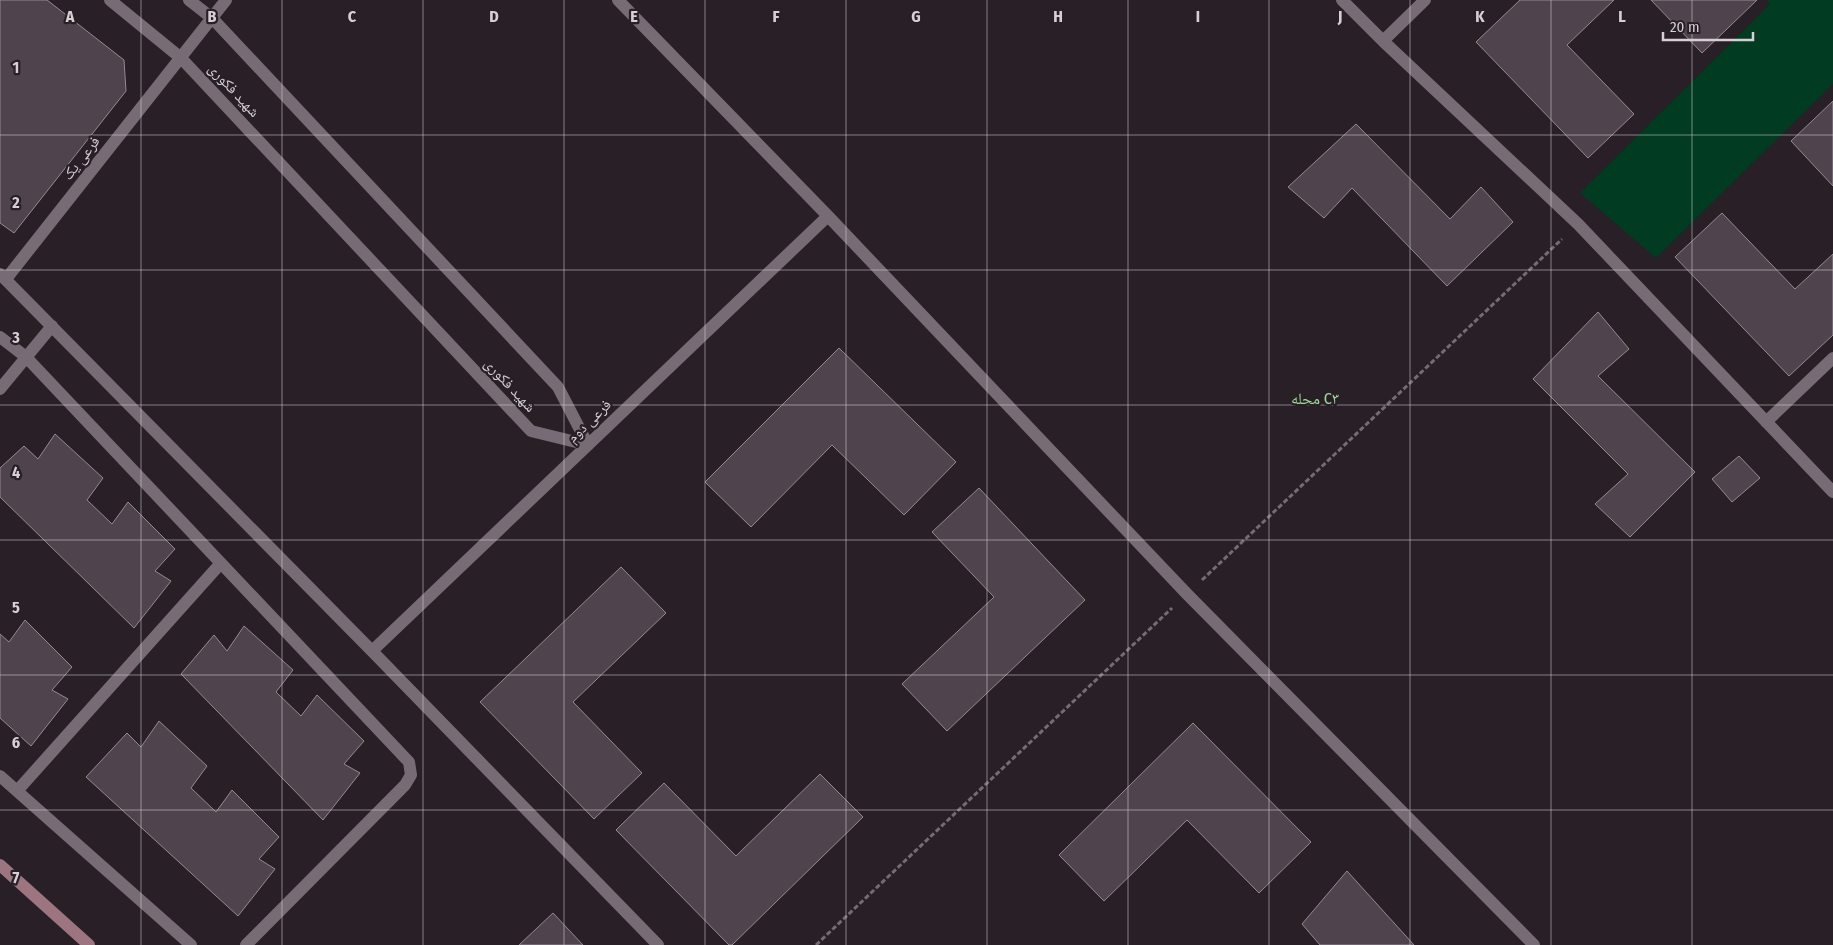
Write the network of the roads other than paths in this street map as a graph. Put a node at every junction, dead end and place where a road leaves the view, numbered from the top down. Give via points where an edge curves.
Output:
1 (110, 0) edge
2 (189, 0) edge
3 (226, 0) edge
4 (618, 0) edge
5 (1342, 0) edge
6 (1425, 0) edge
7 (212, 18) junction
8 (1383, 41) junction
9 (181, 58) junction
10 (828, 216) junction
11 (3, 276) edge
12 (52, 326) junction
13 (0, 337) edge
14 (26, 358) junction
15 (1833, 358) edge
16 (0, 389) edge
17 (1766, 422) junction
18 (588, 445) junction
19 (1833, 492) edge
20 (222, 563) junction
21 (372, 651) junction
22 (0, 776) edge
23 (16, 791) junction
24 (0, 866) edge
25 (89, 945) edge
26 (191, 945) edge
27 (246, 945) edge
28 (658, 945) edge
29 (1534, 945) edge

1 - 9 street, شهید فکوری
2 - 7 street
3 - 7 street
4 - 10 street
5 - 8 street
6 - 8 street
7 - 9 street, فرعی یک
7 - 18 street via 558,387
8 - 17 street via 1578,224
9 - 11 street, فرعی یک
9 - 18 street, شهید فکوری via 531,431
10 - 18 street, فرعی دوم
10 - 29 street via 1187,594
11 - 12 street
12 - 14 street
12 - 21 street
13 - 14 street
14 - 16 street
14 - 20 street
15 - 17 street
17 - 19 street
18 - 21 street, فرعی دوم
20 - 23 street
20 - 27 street via 410,762 411,775 405,785
21 - 28 street
22 - 23 street
23 - 26 street
24 - 25 street

